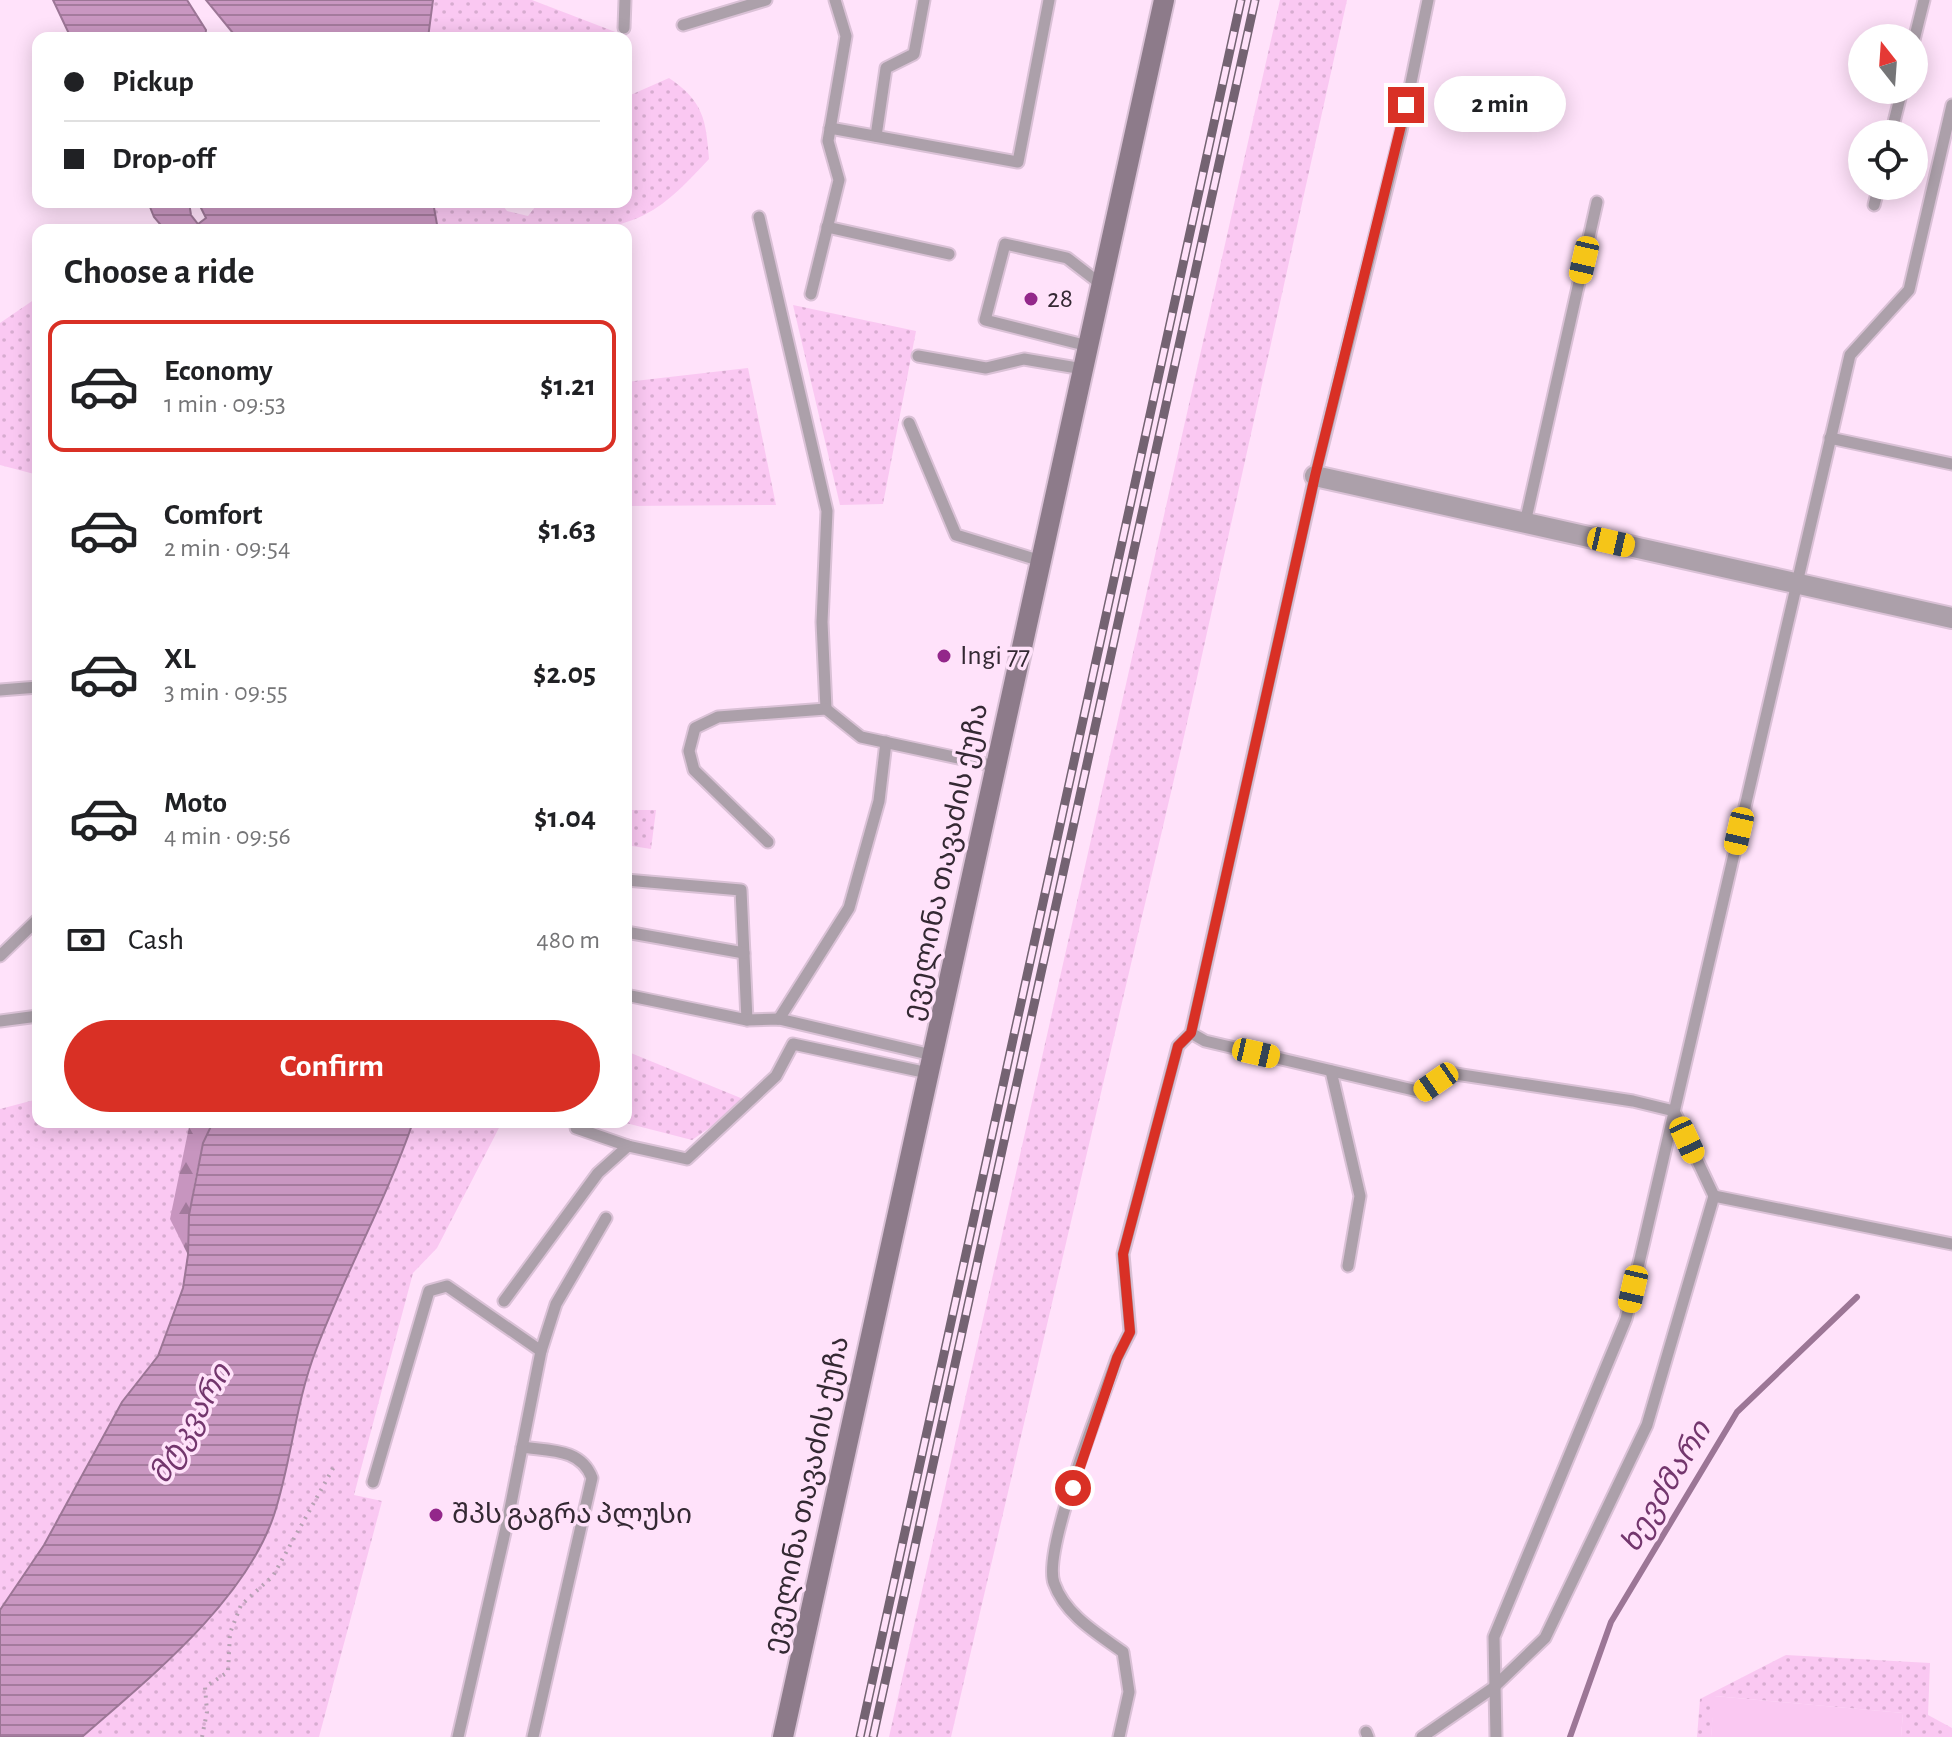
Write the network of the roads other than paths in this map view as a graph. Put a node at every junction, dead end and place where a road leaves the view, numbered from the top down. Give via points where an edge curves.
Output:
1 (625, 0) edge
2 (766, 0) edge
3 (835, 0) edge
4 (924, 0) edge
5 (1049, 0) edge
6 (1164, 0) edge
7 (1428, 0) edge
8 (1924, 0) edge
9 (1918, 24) edge
10 (683, 25) dead end
11 (624, 28) dead end
12 (1952, 105) edge
13 (830, 128) junction
14 (876, 136) junction
15 (1875, 200) edge
16 (1597, 202) dead end
17 (1874, 205) dead end
18 (759, 217) dead end
19 (827, 227) junction
20 (949, 254) dead end
21 (1102, 285) junction
22 (811, 294) dead end
23 (1088, 346) junction
24 (918, 356) dead end
25 (1083, 369) junction
26 (909, 423) dead end
27 (1830, 438) junction
28 (1952, 464) edge
29 (1315, 476) junction
30 (1525, 523) junction
31 (1041, 561) junction
32 (1796, 582) junction
33 (1952, 618) edge
34 (32, 687) edge
35 (0, 690) edge
36 (826, 709) junction
37 (886, 742) junction
38 (995, 766) junction
39 (768, 842) dead end
40 (632, 881) edge
41 (32, 924) edge
42 (632, 933) edge
43 (1, 952) edge
44 (744, 953) junction
45 (632, 996) edge
46 (32, 1017) edge
47 (779, 1019) junction
48 (747, 1020) junction
49 (0, 1021) edge
50 (1191, 1033) junction
51 (930, 1064) junction
52 (1331, 1071) junction
53 (1674, 1111) junction
54 (576, 1128) dead end
55 (628, 1146) junction
56 (1714, 1196) junction
57 (606, 1218) dead end
58 (1952, 1244) edge
59 (1348, 1266) dead end
60 (504, 1301) dead end
61 (541, 1351) junction
62 (522, 1447) junction
63 (373, 1482) dead end
64 (1493, 1688) junction
65 (458, 1737) edge
66 (533, 1737) edge
67 (783, 1737) edge
68 (1119, 1737) edge
69 (1422, 1737) edge
70 (1496, 1737) edge

1 - 11 lane
2 - 10 lane
3 - 13 lane via 846,36
4 - 14 lane via 914,54 886,68
5 - 14 lane via 1018,162
6 - 21 main road, ეველინა თავაძის ქუჩა
7 - 29 lane
8 - 9 lane
12 - 27 lane via 1909,290 1850,355
13 - 14 lane
13 - 19 lane via 828,141 839,180
15 - 17 lane
16 - 30 lane
18 - 36 lane via 827,511 822,622
19 - 20 lane
19 - 22 lane
21 - 23 main road, ეველინა თავაძის ქუჩა
21 - 23 lane via 1067,258 1005,244 985,320
23 - 25 main road, ეველინა თავაძის ქუჩა
24 - 25 lane via 986,368 1024,359
25 - 31 main road, ეველინა თავაძის ქუჩა
26 - 31 lane via 956,535
27 - 28 lane
27 - 32 lane
29 - 30 street
29 - 50 lane
30 - 32 street
31 - 38 main road, ეველინა თავაძის ქუჩა
32 - 33 street
32 - 53 lane
34 - 35 lane
36 - 37 lane via 861,737
36 - 39 lane via 718,717 695,728 689,751 694,770
37 - 38 lane
37 - 47 lane via 879,801 849,908
38 - 51 main road, ეველინა თავაძის ქუჩა
40 - 44 lane via 741,890
41 - 43 lane
42 - 44 lane
44 - 48 lane
45 - 48 lane
46 - 49 lane
47 - 48 lane
47 - 51 lane
50 - 52 lane via 1205,1041
50 - 68 lane via 1178,1046 1123,1254 1130,1332 1056,1540 1053,1582 1079,1620 1123,1652 1129,1692
51 - 55 lane via 793,1044 776,1076 687,1159
51 - 67 main road, ეველინა თავაძის ქუჩა
52 - 53 lane via 1422,1092 1449,1073
52 - 59 lane via 1360,1196
53 - 56 lane
53 - 64 lane via 1626,1319 1494,1637
54 - 55 lane
55 - 60 lane via 598,1173
56 - 58 lane
56 - 64 lane via 1647,1425 1545,1638
57 - 61 lane via 556,1304
61 - 62 lane
61 - 63 lane via 447,1286 429,1291
62 - 65 lane
62 - 66 lane via 575,1455 592,1478
64 - 69 lane
64 - 70 lane

